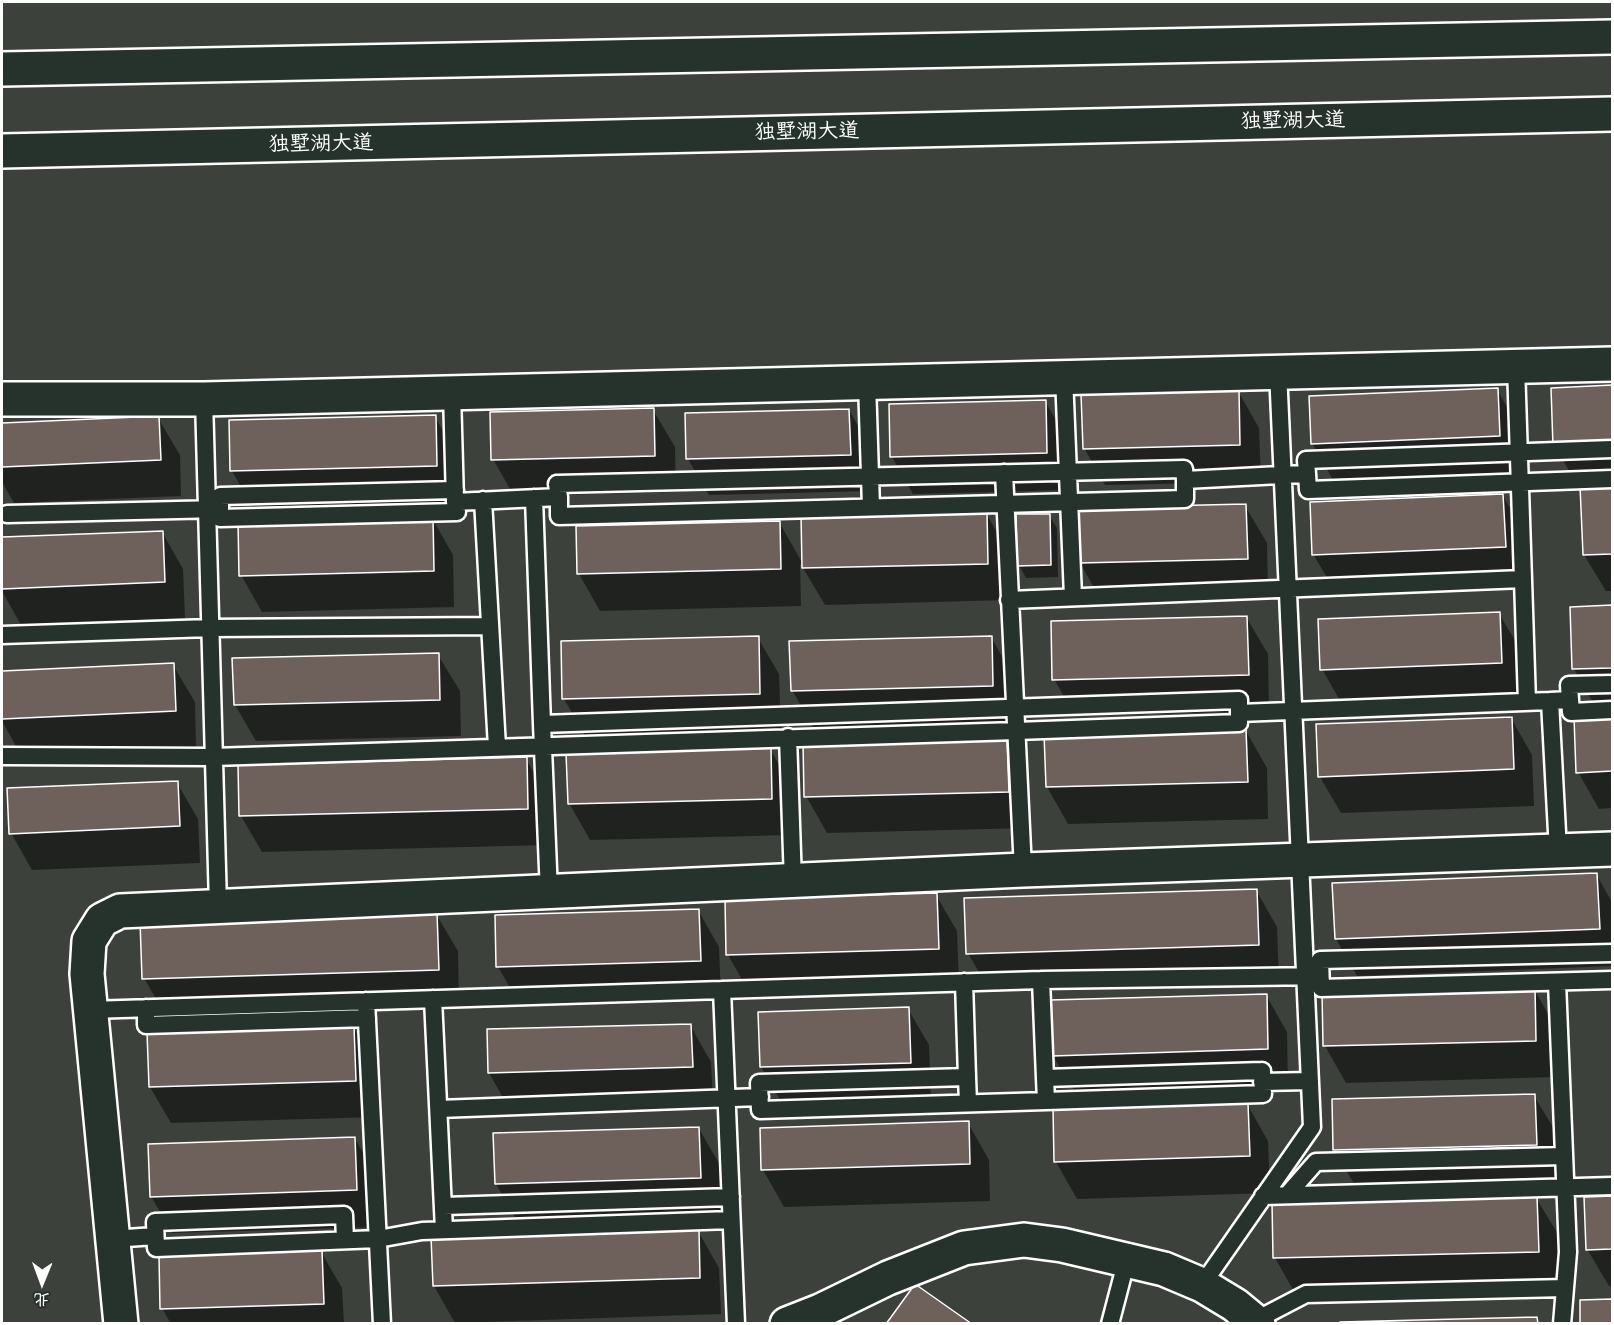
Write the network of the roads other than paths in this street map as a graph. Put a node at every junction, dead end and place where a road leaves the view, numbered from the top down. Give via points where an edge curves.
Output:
1 (1612, 37) edge
2 (2, 69) edge
3 (1612, 114) edge
4 (2, 151) edge
5 (1612, 364) edge
6 (1516, 366) junction
7 (1278, 371) junction
8 (1064, 376) junction
9 (867, 382) junction
10 (452, 393) junction
11 (2, 399) edge
12 (204, 399) junction
13 (1612, 449) edge
14 (1520, 452) junction
15 (1067, 472) junction
16 (1004, 473) junction
17 (1307, 474) junction
18 (1280, 475) junction
19 (871, 477) junction
20 (1612, 479) edge
21 (1185, 480) junction
22 (1521, 481) junction
23 (455, 496) junction
24 (559, 497) junction
25 (534, 498) junction
26 (483, 500) junction
27 (1068, 501) junction
28 (1005, 503) junction
29 (871, 507) junction
30 (213, 509) junction
31 (7, 514) dead end
32 (1523, 579) junction
33 (1287, 589) junction
34 (1073, 597) junction
35 (1010, 600) junction
36 (490, 627) junction
37 (210, 628) junction
38 (2, 634) edge
39 (1612, 684) edge
40 (1570, 700) junction
41 (1550, 701) junction
42 (1527, 702) junction
43 (1015, 707) junction
44 (1294, 710) junction
45 (1612, 710) edge
46 (1239, 713) junction
47 (542, 724) junction
48 (1016, 731) junction
49 (788, 737) junction
50 (542, 745) junction
51 (496, 747) junction
52 (3, 756) dead end
53 (213, 757) junction
54 (1612, 849) edge
55 (1558, 851) junction
56 (1302, 862) junction
57 (1023, 870) junction
58 (793, 882) junction
59 (549, 893) junction
60 (218, 905) junction
61 (1612, 953) edge
62 (1314, 976) junction
63 (1041, 980) junction
64 (1612, 980) edge
65 (964, 982) junction
66 (1557, 982) junction
67 (722, 990) junction
68 (433, 999) junction
69 (366, 1001) junction
70 (146, 1008) junction
71 (90, 1010) junction
72 (367, 1018) junction
73 (968, 1077) junction
74 (1045, 1078) junction
75 (1310, 1081) junction
76 (1262, 1082) junction
77 (760, 1097) junction
78 (727, 1098) junction
79 (1046, 1101) junction
80 (968, 1103) junction
81 (439, 1109) junction
82 (1564, 1156) junction
83 (1612, 1186) edge
84 (1565, 1187) junction
85 (1287, 1195) junction
86 (1263, 1196) junction
87 (731, 1197) junction
88 (444, 1206) junction
89 (731, 1220) junction
90 (444, 1230) junction
91 (155, 1236) junction
92 (112, 1239) junction
93 (378, 1239) junction
94 (345, 1240) junction
95 (1127, 1259) junction
96 (1202, 1285) junction
97 (1565, 1288) junction
98 (1256, 1322) edge
99 (121, 1323) edge
100 (382, 1323) edge
101 (736, 1323) edge
102 (788, 1323) edge
103 (1110, 1323) edge
104 (1562, 1323) edge

1 - 2 street
3 - 4 street, 独墅湖大道
5 - 6 street
6 - 7 street
6 - 14 lane
7 - 8 street
7 - 18 lane
8 - 9 street
8 - 15 lane
9 - 10 street
9 - 19 lane
10 - 12 street
10 - 23 lane
11 - 12 street
12 - 30 lane
13 - 14 lane
14 - 17 lane via 1306,460
14 - 22 lane
15 - 16 lane
15 - 21 lane via 1184,469
15 - 27 lane
16 - 19 lane
16 - 28 lane
17 - 18 lane
17 - 22 lane via 1308,490
18 - 21 lane
18 - 33 lane
19 - 24 lane via 557,484
19 - 29 lane
20 - 22 lane
21 - 27 lane via 1185,499
22 - 32 lane
23 - 26 lane
23 - 30 lane via 220,496
24 - 25 lane
24 - 29 lane via 560,516
25 - 26 lane
25 - 47 lane
26 - 36 lane
27 - 28 lane
27 - 34 lane
28 - 29 lane
28 - 35 lane
30 - 31 lane
30 - 37 lane
32 - 33 lane
32 - 42 lane
33 - 34 lane
33 - 44 lane
34 - 35 lane
35 - 43 lane
36 - 37 lane
36 - 51 lane
37 - 38 lane
37 - 53 lane
39 - 40 lane via 1569,685
40 - 41 lane
40 - 45 lane via 1571,712
41 - 42 lane
41 - 55 lane
42 - 44 lane
43 - 46 lane via 1239,700
43 - 47 lane
43 - 48 lane
44 - 46 lane
44 - 56 lane
46 - 48 lane via 1239,723
47 - 50 lane
48 - 49 lane
48 - 57 lane
49 - 50 lane
49 - 58 lane
50 - 51 lane
50 - 59 lane
51 - 53 lane
52 - 53 lane
53 - 60 lane
54 - 55 street
55 - 56 street
56 - 57 street
56 - 62 lane
57 - 58 street
58 - 59 street
59 - 60 street
60 - 71 street via 120,911 102,920 89,940
61 - 62 lane via 1320,960
62 - 63 lane
62 - 66 lane via 1321,988
62 - 75 lane
63 - 65 lane
63 - 74 lane
64 - 66 lane
65 - 67 lane
65 - 73 lane
66 - 82 lane
67 - 68 lane
67 - 78 lane
68 - 69 lane
68 - 81 lane
69 - 70 lane
69 - 72 lane
70 - 71 lane
70 - 72 lane via 146,1025
71 - 92 street
72 - 93 lane
73 - 77 lane via 759,1083
73 - 80 lane
74 - 76 lane via 1262,1071
74 - 79 lane
75 - 76 lane
75 - 86 lane via 1312,1127
76 - 79 lane via 1263,1094
77 - 78 lane
77 - 80 lane via 760,1110
78 - 81 lane
78 - 87 lane
79 - 80 lane
81 - 88 lane
82 - 84 lane
82 - 85 lane via 1316,1162
83 - 84 lane
84 - 85 lane
84 - 97 lane
85 - 86 lane
86 - 96 lane
87 - 88 lane
87 - 89 lane
88 - 90 lane
89 - 90 lane
89 - 101 lane
90 - 93 lane
91 - 92 lane
91 - 94 lane via 156,1248
91 - 94 lane via 155,1222 344,1215
92 - 99 street
93 - 94 lane
93 - 100 lane
95 - 96 street
95 - 102 street via 1024,1240 964,1248
95 - 103 lane
96 - 98 street
97 - 98 lane via 1306,1294
97 - 104 lane

